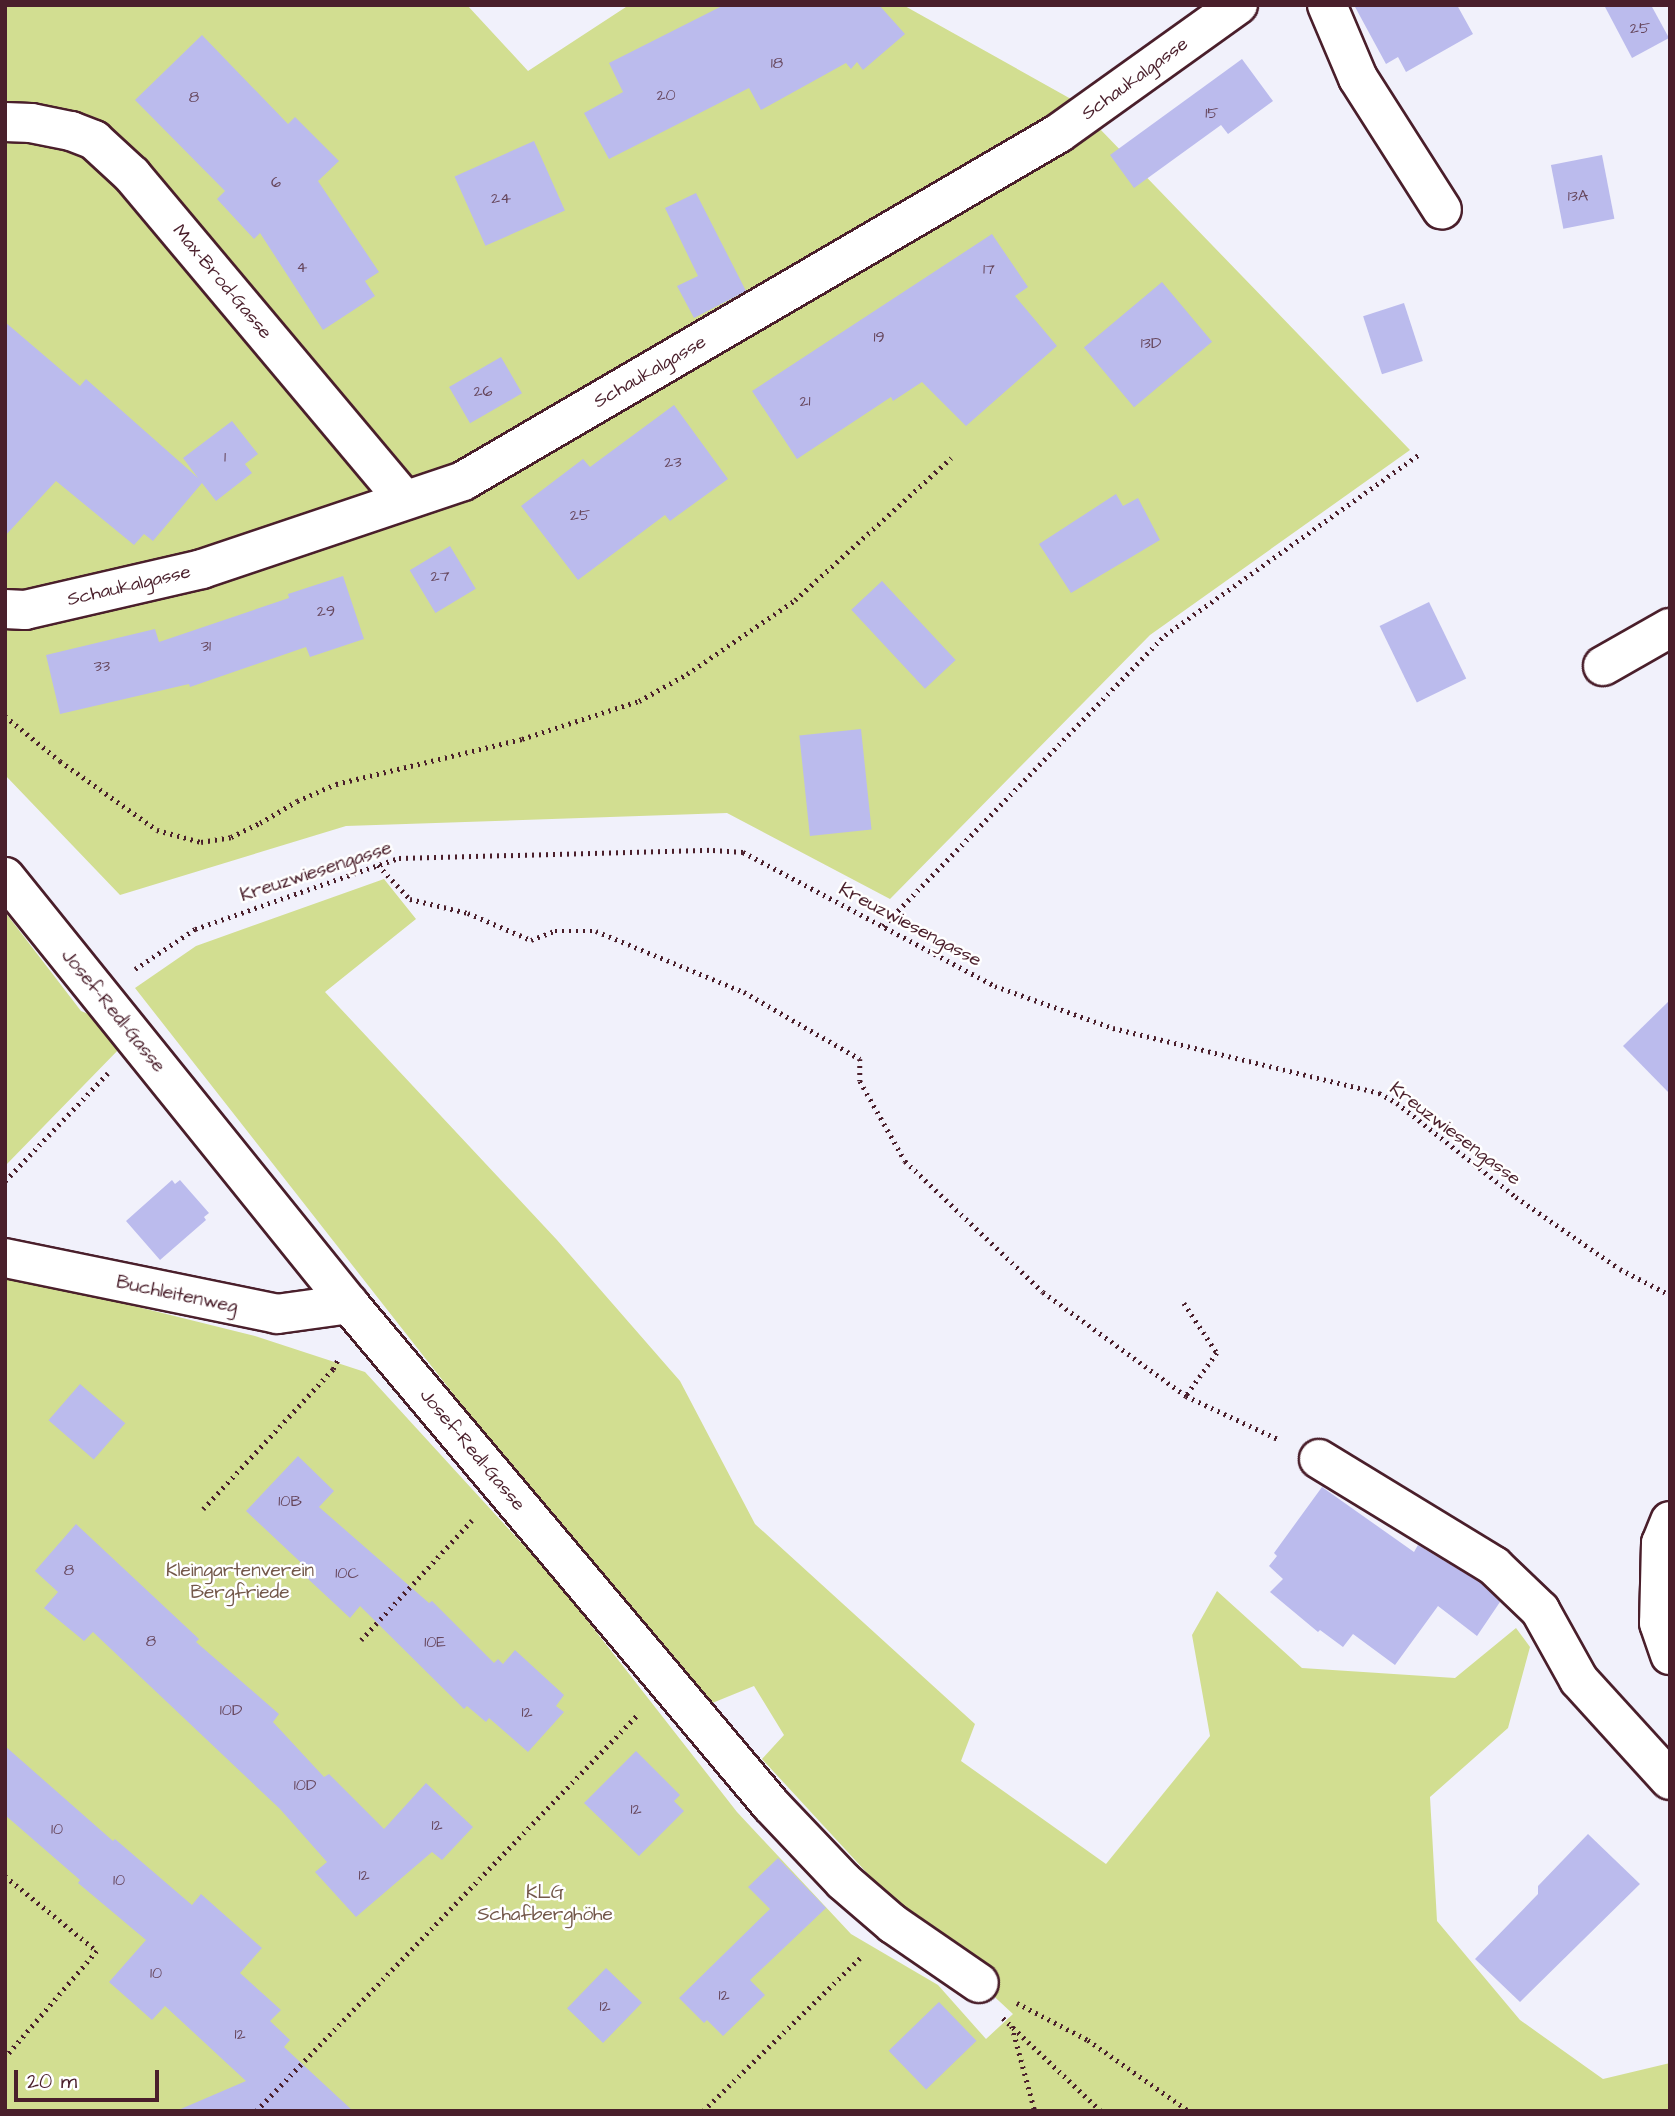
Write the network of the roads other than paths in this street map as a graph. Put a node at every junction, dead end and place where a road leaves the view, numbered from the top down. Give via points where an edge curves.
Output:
1 (1238, 5) edge
2 (1327, 5) edge
3 (5, 122) edge
4 (1442, 210) dead end
5 (404, 499) junction
6 (5, 608) edge
7 (1670, 628) edge
8 (1603, 666) dead end
9 (5, 877) edge
10 (5, 1258) edge
11 (349, 1304) junction
12 (1319, 1458) road end
13 (1670, 1521) edge
14 (1670, 1655) edge
15 (1670, 1780) edge
16 (979, 1983) road end

1 - 5 street, Schaukalgasse via 1059,133 463,481
2 - 4 street via 1358,78
3 - 5 street, Max-Brod-Gasse via 71,131 94,140 132,175
5 - 6 street, Schaukalgasse via 202,569 24,610
7 - 8 street
9 - 11 street, Josef-Redl-Gasse
10 - 11 street, Buchleitenweg via 265,1312 310,1312
11 - 16 street, Josef-Redl-Gasse via 771,1805 843,1881 893,1924
12 - 15 street via 1494,1566 1540,1610 1579,1680
13 - 14 street via 1661,1543 1659,1623

